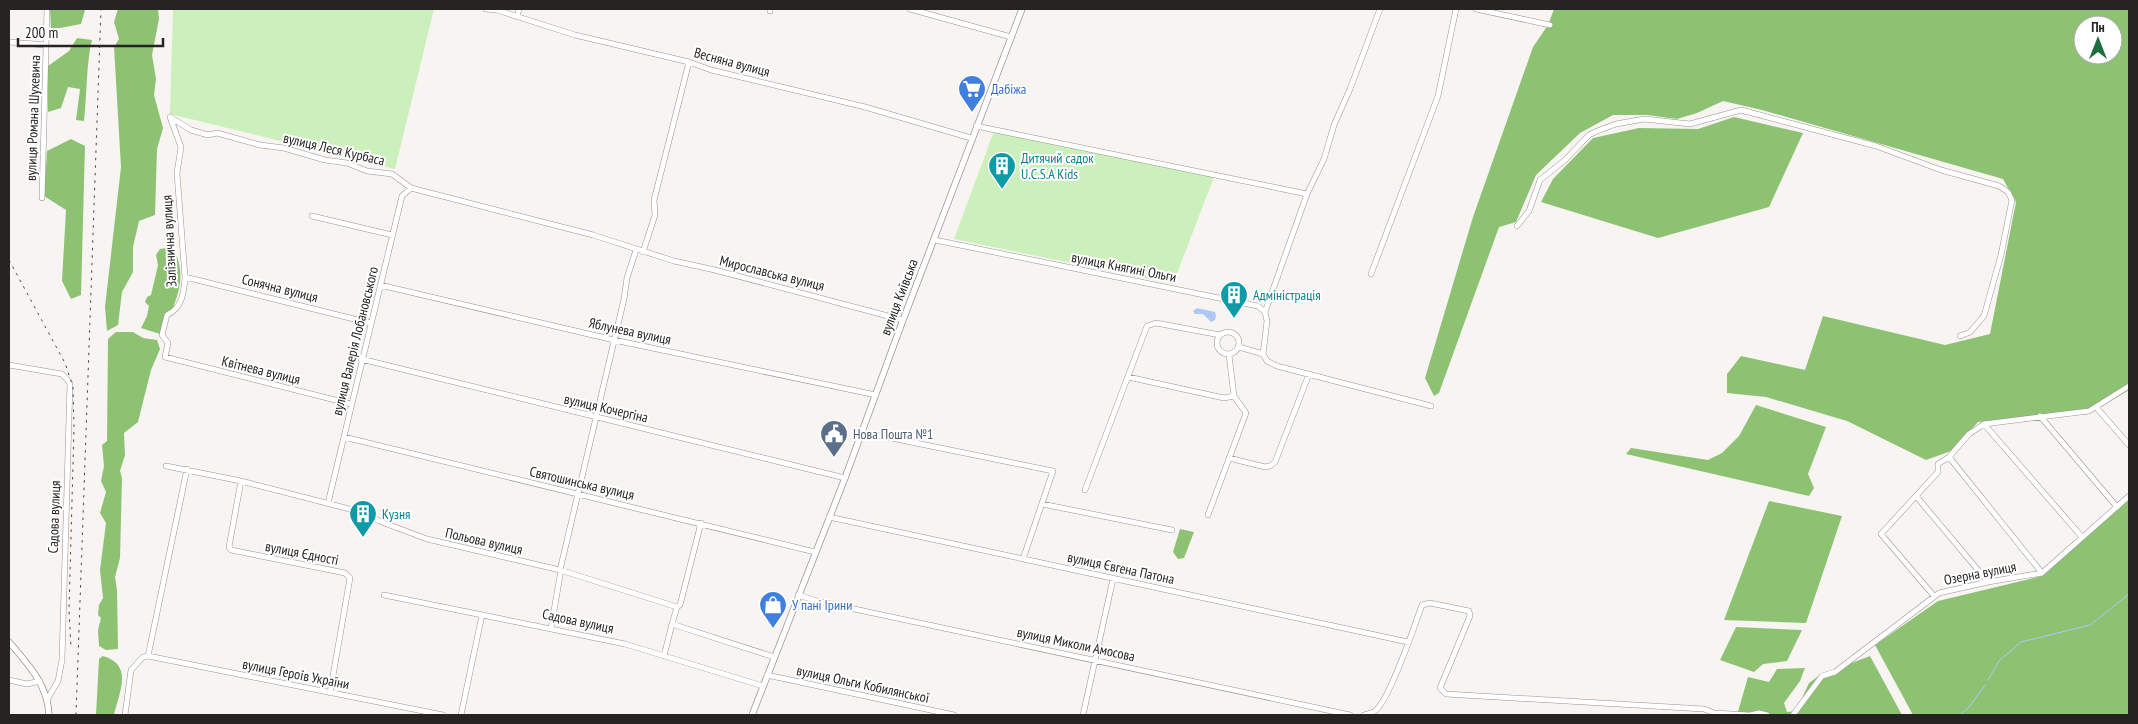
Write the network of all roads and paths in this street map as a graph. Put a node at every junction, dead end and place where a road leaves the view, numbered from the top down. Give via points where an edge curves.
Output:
1 (47, 9) edge
2 (486, 9) edge
3 (519, 9) edge
4 (910, 9) edge
5 (1022, 9) edge
6 (1380, 9) edge
7 (1456, 9) edge
8 (1476, 9) edge
9 (518, 17) junction
10 (1550, 25) dead end
11 (1011, 37) junction
12 (9, 42) edge
13 (46, 45) junction
14 (689, 62) junction
15 (170, 116) joint
16 (976, 126) junction
17 (972, 138) junction
18 (411, 188) junction
19 (1307, 194) junction
20 (42, 198) dead end
21 (312, 216) dead end
22 (1517, 226) dead end
23 (392, 235) junction
24 (934, 240) junction
25 (636, 250) junction
26 (643, 252) junction
27 (1371, 274) dead end
28 (185, 277) junction
29 (380, 285) junction
30 (1265, 312) junction
31 (903, 320) junction
32 (370, 323) junction
33 (1220, 335) junction
34 (1960, 336) dead end
35 (614, 340) junction
36 (1239, 347) junction
37 (1263, 354) junction
38 (1229, 355) junction
39 (165, 357) joint
40 (361, 359) junction
41 (9, 365) edge
42 (1309, 374) junction
43 (1128, 377) junction
44 (2129, 386) edge
45 (876, 395) junction
46 (1234, 396) junction
47 (351, 404) junction
48 (1431, 406) dead end
49 (2096, 408) junction
50 (2040, 416) junction
51 (597, 417) junction
52 (1984, 424) junction
53 (862, 432) junction
54 (344, 437) junction
55 (2129, 445) edge
56 (1949, 457) junction
57 (1230, 458) junction
58 (166, 466) dead end
59 (188, 469) junction
60 (845, 478) junction
61 (241, 481) junction
62 (1085, 490) dead end
63 (578, 493) junction
64 (1916, 496) junction
65 (2129, 496) edge
66 (328, 503) junction
67 (1042, 504) junction
68 (2117, 507) junction
69 (1208, 515) dead end
70 (829, 517) junction
71 (701, 523) junction
72 (1172, 530) dead end
73 (2082, 537) junction
74 (815, 552) junction
75 (1023, 559) junction
76 (560, 570) junction
77 (2042, 573) junction
78 (1113, 579) junction
79 (1988, 582) junction
80 (798, 594) junction
81 (384, 595) dead end
82 (1934, 596) junction
83 (677, 607) junction
84 (482, 614) junction
85 (672, 624) junction
86 (551, 628) junction
87 (9, 642) edge
88 (1408, 642) junction
89 (664, 656) junction
90 (774, 656) junction
91 (146, 657) junction
92 (1094, 660) junction
93 (767, 675) junction
94 (9, 680) edge
95 (40, 681) junction
96 (763, 686) junction
97 (330, 693) junction
98 (47, 700) junction
99 (49, 715) edge
100 (124, 715) edge
101 (443, 715) edge
102 (461, 715) edge
103 (752, 715) edge
104 (954, 715) edge
105 (1083, 715) edge
106 (1350, 715) edge
107 (1364, 715) edge
108 (1749, 715) edge
109 (1767, 715) edge
110 (1793, 715) edge

1 - 13 street, вулиця Романа Шухевича
2 - 9 street, Весняна вулиця
3 - 9 street
4 - 11 street
5 - 11 street, вулиця Київська
6 - 19 street via 1334,125 1324,159
7 - 27 street via 1438,96
8 - 10 street
9 - 14 street, Весняна вулиця via 575,35
11 - 16 street, вулиця Київська
12 - 13 street
13 - 20 street, вулиця Романа Шухевича
14 - 17 street, Весняна вулиця
14 - 26 street via 654,200 655,215
15 - 18 street, вулиця Леся Курбаса via 191,130 208,135 217,133 347,163 368,171 392,174
15 - 28 street, Залізнична вулиця via 181,147 177,174
16 - 17 street, вулиця Київська
16 - 19 street
17 - 24 street, вулиця Київська
18 - 23 street, вулиця Валерія Лобановського via 402,196
18 - 25 street, вулиця Леся Курбаса via 593,235
19 - 30 street
21 - 23 street
22 - 34 street via 1529,211 1540,180 1597,131 1644,119 1690,124 1741,110 1876,146 1941,170 1999,186 2008,192 2012,200 1984,316 1970,332
23 - 29 street, вулиця Валерія Лобановського
24 - 30 street, вулиця Княгині Ольги via 1258,306
24 - 31 street, вулиця Київська
25 - 26 street, Мирославська вулиця
25 - 35 street via 626,278
26 - 31 street, Мирославська вулиця
28 - 32 street, Сонячна вулиця
28 - 39 street, Залізнична вулиця via 180,304 167,315 162,336 168,342
29 - 32 street, вулиця Валерія Лобановського
29 - 35 street, Яблунева вулиця
30 - 37 street
31 - 45 street, вулиця Київська
32 - 40 street, вулиця Валерія Лобановського
33 - 36 street via 1233,333
33 - 38 street via 1216,343 1218,349
33 - 43 street via 1151,324 1145,329
35 - 45 street, Яблунева вулиця
35 - 51 street
36 - 37 street
36 - 38 street
37 - 42 street via 1277,366
38 - 46 street
39 - 47 street, Квітнева вулиця
40 - 47 street, вулиця Валерія Лобановського
40 - 51 street, вулиця Кочергіна
41 - 98 street, Садова вулиця via 62,374 70,383 62,660 58,681
42 - 48 street
42 - 57 street via 1276,462 1265,467
43 - 46 street via 1224,398
43 - 62 street
44 - 49 street
45 - 53 street, вулиця Київська
46 - 57 street via 1246,413
47 - 54 street, вулиця Валерія Лобановського
49 - 50 street
49 - 55 street
50 - 52 street
50 - 68 street
51 - 60 street, вулиця Кочергіна
51 - 63 street
52 - 56 street via 1969,434
52 - 73 street
53 - 60 street, вулиця Київська
53 - 67 street via 1053,471
54 - 63 street, Святошинська вулиця
54 - 66 street, вулиця Валерія Лобановського
56 - 64 street via 1938,464 1938,472
56 - 77 street
57 - 69 street
58 - 59 street, Польова вулиця
59 - 61 street, Польова вулиця
59 - 91 street
60 - 70 street, вулиця Київська
61 - 66 street, Польова вулиця
61 - 97 street, вулиця Єдності via 231,550 345,573 350,578
63 - 71 street, Святошинська вулиця
63 - 76 street
64 - 79 street
64 - 82 street via 1881,534
65 - 68 street
66 - 76 street, Польова вулиця via 365,513 427,539
67 - 72 street
67 - 75 street
68 - 73 street
70 - 74 street, вулиця Київська
70 - 75 street, вулиця Євгена Патона
71 - 74 street, Святошинська вулиця
71 - 83 street
73 - 77 street
74 - 80 street, вулиця Київська
75 - 78 street, вулиця Євгена Патона
76 - 83 street, Польова вулиця
76 - 86 street
77 - 79 street, Озерна вулиця
78 - 88 street, вулиця Євгена Патона
78 - 92 street
79 - 82 street, Озерна вулиця
80 - 90 street, вулиця Київська
80 - 92 street, вулиця Миколи Амосова via 817,601
81 - 84 street, Садова вулиця
82 - 110 street, Озерна вулиця via 1835,672 1822,676
83 - 85 street
84 - 86 street, Садова вулиця
84 - 102 street
85 - 89 street
85 - 90 street
86 - 89 street, Садова вулиця
87 - 95 street
88 - 107 street via 1381,704 1374,712
88 - 108 street via 1422,605 1430,602 1455,607 1468,611 1470,616 1440,688 1446,694 1704,709 1714,713
89 - 96 street, Садова вулиця
90 - 93 street, вулиця Київська
91 - 97 street, вулиця Героїв України
91 - 100 street via 131,670
92 - 105 street
92 - 106 street, вулиця Миколи Амосова
93 - 96 street, вулиця Київська
93 - 104 street, вулиця Ольги Кобилянської
94 - 95 street via 27,684
95 - 98 street
96 - 103 street, вулиця Київська
97 - 101 street, вулиця Героїв України
98 - 99 street
108 - 109 street

